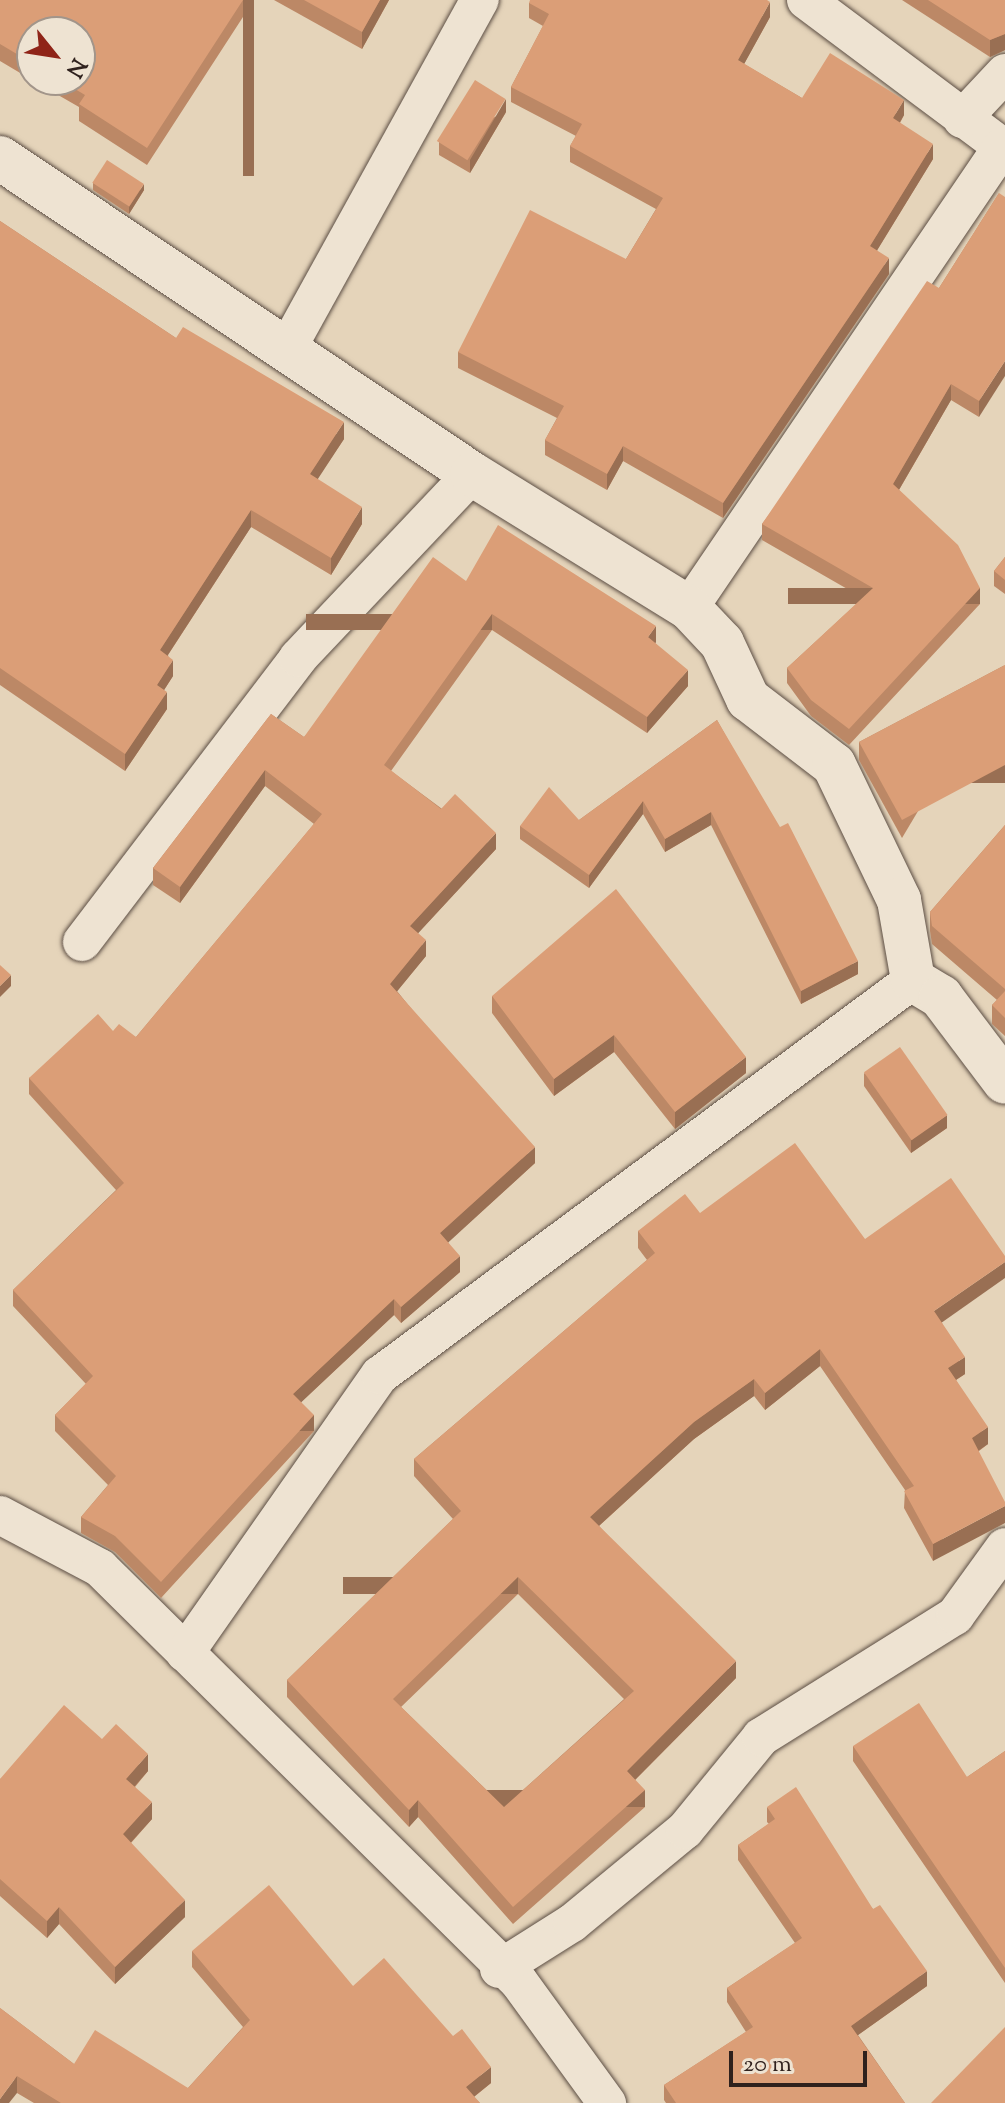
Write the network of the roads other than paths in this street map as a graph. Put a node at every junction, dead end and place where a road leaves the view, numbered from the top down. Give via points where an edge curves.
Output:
1 (480, 0) edge
2 (806, 0) edge
3 (1005, 73) edge
4 (962, 119) junction
5 (1003, 148) edge
6 (0, 158) edge
7 (287, 349) junction
8 (472, 474) junction
9 (689, 608) junction
10 (82, 942) dead end
11 (913, 980) junction
12 (1005, 1082) edge
13 (0, 1515) edge
14 (1005, 1547) edge
15 (185, 1653) junction
16 (499, 1969) junction
17 (607, 2103) edge

1 - 7 street
2 - 4 street
3 - 4 street
4 - 5 street
5 - 9 street
6 - 7 street
7 - 8 street
8 - 9 street
8 - 10 street via 298,658
9 - 11 street via 722,643 748,699 834,765 899,900
11 - 12 street via 941,997
11 - 15 street via 380,1375
13 - 15 street via 100,1568
14 - 16 street via 955,1616 761,1737 685,1830 572,1923
15 - 16 street
16 - 17 street via 519,1982

